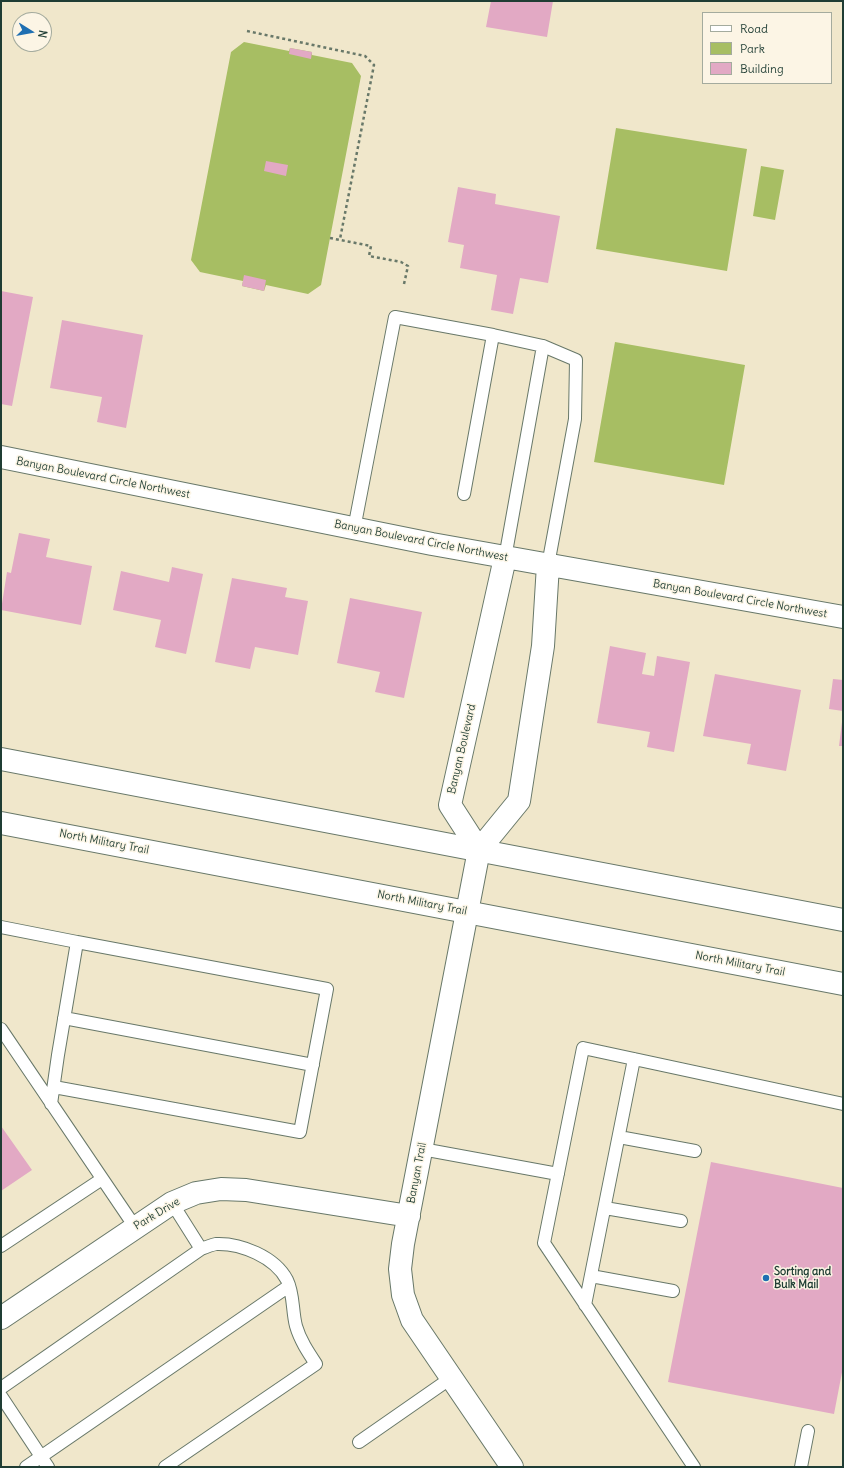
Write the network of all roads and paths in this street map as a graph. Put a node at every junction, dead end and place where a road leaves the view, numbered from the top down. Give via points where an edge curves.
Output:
1 (246, 31) dead end
2 (330, 238) dead end
3 (340, 239) junction
4 (404, 284) dead end
5 (493, 336) junction
6 (543, 346) junction
7 (1, 457) edge
8 (464, 494) dead end
9 (354, 529) junction
10 (505, 558) junction
11 (548, 565) junction
12 (843, 617) edge
13 (1, 759) edge
14 (1, 822) edge
15 (479, 850) junction
16 (467, 912) junction
17 (843, 920) edge
18 (1, 927) edge
19 (77, 942) junction
20 (843, 984) edge
21 (64, 1018) junction
22 (1, 1029) edge
23 (634, 1059) junction
24 (313, 1065) junction
25 (54, 1087) junction
26 (51, 1104) junction
27 (843, 1104) edge
28 (619, 1137) junction
29 (422, 1149) junction
30 (695, 1151) dead end
31 (558, 1174) junction
32 (102, 1179) junction
33 (172, 1203) junction
34 (605, 1208) junction
35 (409, 1216) junction
36 (681, 1221) dead end
37 (135, 1227) junction
38 (1, 1246) edge
39 (201, 1249) junction
40 (591, 1276) junction
41 (289, 1286) junction
42 (673, 1291) dead end
43 (585, 1305) junction
44 (1, 1318) edge
45 (451, 1378) junction
46 (1, 1388) edge
47 (1, 1396) edge
48 (808, 1431) dead end
49 (359, 1442) dead end
50 (45, 1462) edge
51 (26, 1467) edge
52 (165, 1467) edge
53 (512, 1467) edge
54 (694, 1467) edge
55 (801, 1467) edge

1 - 3 path via 365,56 374,65
2 - 3 path
3 - 4 path via 371,246 370,256 401,262 408,266
5 - 6 lane
5 - 8 lane
5 - 9 lane via 395,317
6 - 10 lane
6 - 11 lane via 576,360 575,419
7 - 9 street, Banyan Boulevard Circle Northwest
9 - 10 street, Banyan Boulevard Circle Northwest
10 - 11 street, Banyan Boulevard Circle Northwest
10 - 15 street, Banyan Boulevard via 450,805
11 - 12 street, Banyan Boulevard Circle Northwest
11 - 15 street via 543,646 519,801
13 - 15 street
14 - 16 street, North Military Trail
15 - 16 street, Banyan Trail
15 - 17 street
16 - 20 street, North Military Trail
16 - 29 street, Banyan Trail
18 - 19 lane
19 - 21 lane
19 - 24 lane via 328,990
21 - 24 lane
21 - 25 lane
22 - 26 lane
23 - 27 lane
23 - 28 lane
23 - 31 lane via 583,1048
24 - 25 lane via 300,1132
25 - 26 lane
26 - 32 lane
28 - 30 lane
28 - 34 lane
29 - 31 lane
29 - 35 street, Banyan Trail
31 - 43 lane via 544,1243
32 - 37 lane
32 - 38 lane
33 - 35 street, Park Drive via 196,1193 221,1189 246,1190
33 - 37 street, Park Drive
33 - 39 lane
34 - 36 lane
34 - 40 lane
35 - 45 street, Banyan Trail via 400,1269 403,1295 412,1320
37 - 44 street, Park Drive
39 - 41 lane via 215,1244 254,1252 280,1270
39 - 46 lane
40 - 42 lane
40 - 43 lane
41 - 50 lane
41 - 52 lane via 301,1340 316,1364
43 - 54 lane
45 - 49 lane
45 - 53 street, Banyan Trail
47 - 50 lane
48 - 55 lane
50 - 51 lane

